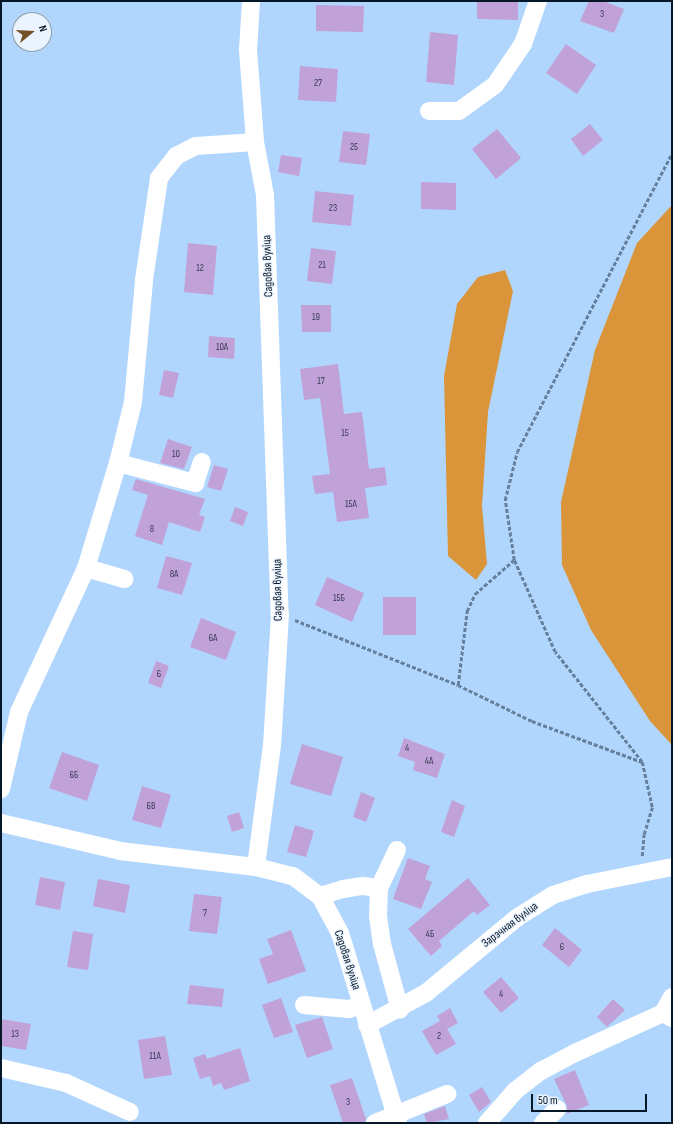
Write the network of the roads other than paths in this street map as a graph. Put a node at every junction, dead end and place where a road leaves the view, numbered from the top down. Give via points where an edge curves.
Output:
1 (251, 1) edge
2 (538, 1) edge
3 (429, 111) dead end
4 (255, 142) junction
5 (202, 462) dead end
6 (118, 463) junction
7 (86, 568) junction
8 (124, 579) dead end
9 (1, 789) edge
10 (1, 823) edge
11 (396, 850) dead end
12 (672, 867) edge
13 (256, 868) junction
14 (379, 888) junction
15 (320, 896) junction
16 (672, 997) edge
17 (304, 1005) dead end
18 (361, 1005) junction
19 (400, 1010) junction
20 (667, 1015) edge
21 (367, 1026) junction
22 (1, 1068) edge
23 (446, 1094) dead end
24 (557, 1109) dead end
25 (130, 1112) dead end
26 (397, 1119) edge
27 (375, 1123) edge
28 (487, 1123) edge
29 (543, 1123) edge

1 - 4 street, Садовая вуліца via 248,50
2 - 3 street via 523,44 495,85 458,111
4 - 6 street via 196,146 176,156 159,178 144,280 133,402
4 - 13 street, Садовая вуліца via 265,195 280,614 272,746
5 - 6 street via 195,483
6 - 7 street
7 - 8 street
7 - 9 street via 19,712
10 - 13 street via 120,851
11 - 14 street
12 - 19 street, Зарэчная вуліца via 646,870 554,895 534,906 426,993
13 - 15 street, Садовая вуліца via 293,876
14 - 15 street via 363,886
14 - 19 street via 378,916 382,944
15 - 18 street, Садовая вуліца via 340,933
16 - 20 street
17 - 18 street via 349,1009
18 - 21 street, Садовая вуліца
19 - 21 street, Зарэчная вуліца
20 - 28 street via 575,1053 542,1071 515,1091
21 - 26 street, Садовая вуліца
22 - 25 street via 66,1083
23 - 26 street
24 - 29 street
26 - 27 street

